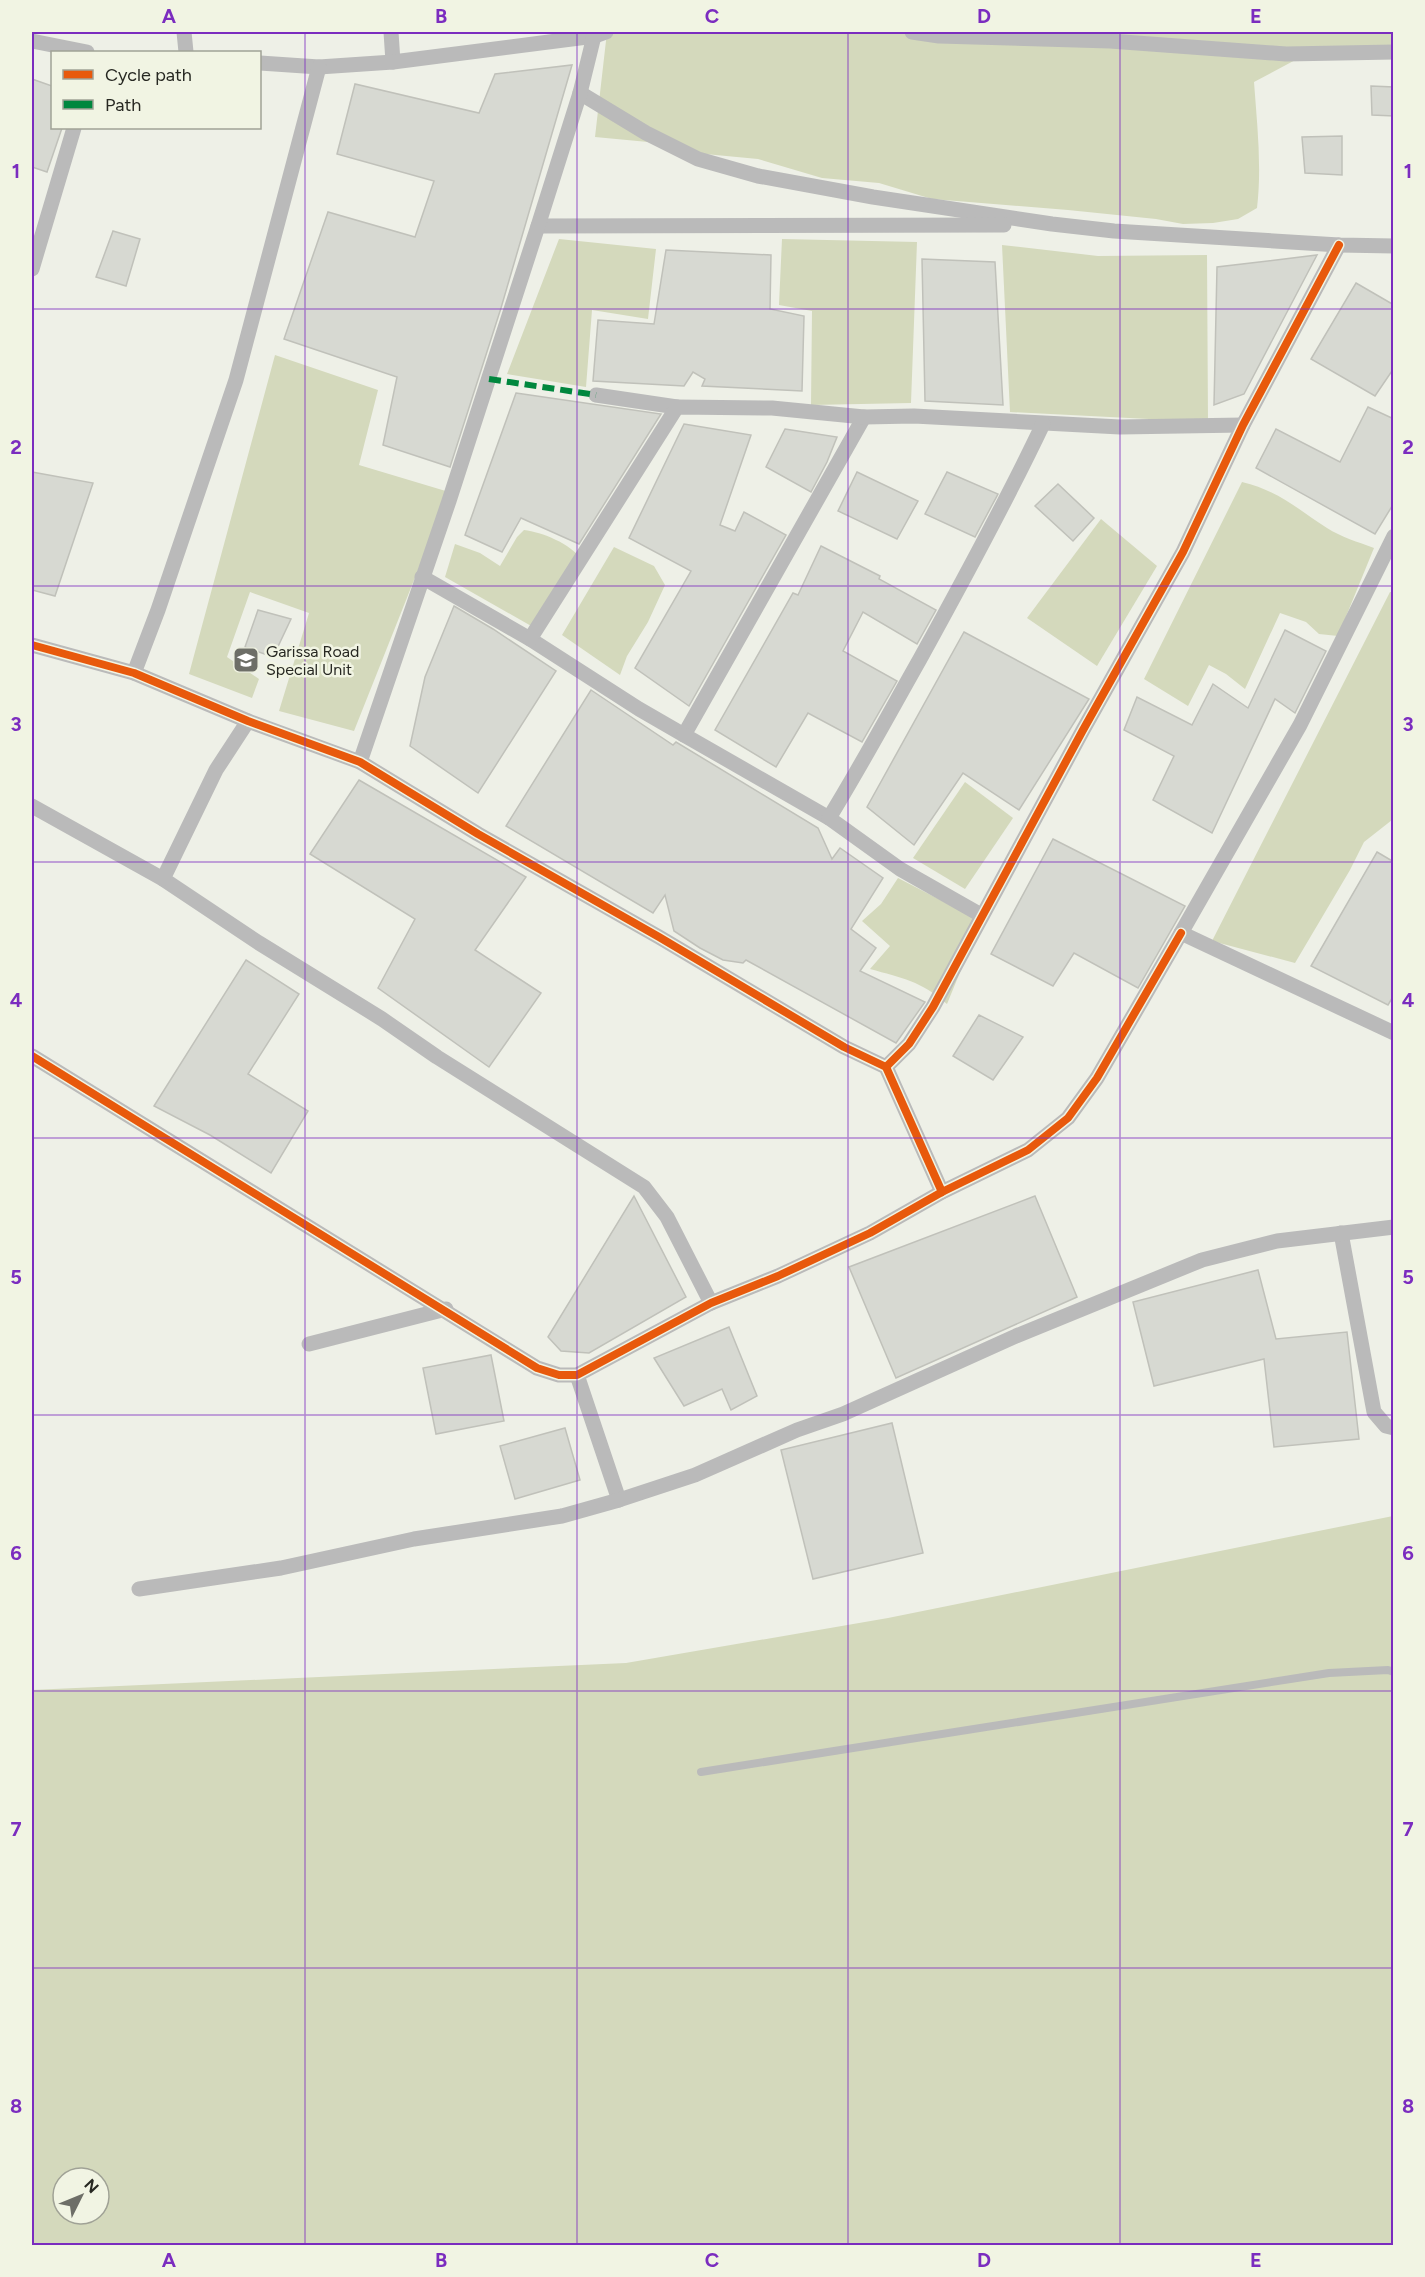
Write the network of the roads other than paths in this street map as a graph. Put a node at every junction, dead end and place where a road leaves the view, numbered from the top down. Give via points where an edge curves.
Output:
1 (184, 32) edge
2 (390, 32) edge
3 (912, 32) edge
4 (599, 33) edge
5 (32, 41) edge
6 (82, 51) edge
7 (186, 51) edge
8 (1394, 51) edge
9 (393, 62) junction
10 (261, 63) edge
11 (319, 67) junction
12 (580, 93) junction
13 (74, 129) edge
14 (1052, 225) junction
15 (538, 226) junction
16 (1339, 245) junction
17 (1394, 246) edge
18 (32, 269) edge
19 (596, 395) dead end
20 (677, 407) junction
21 (864, 417) junction
22 (1042, 424) junction
23 (1243, 424) junction
24 (1394, 536) edge
25 (422, 577) junction
26 (530, 639) junction
27 (32, 645) edge
28 (134, 673) junction
29 (248, 721) junction
30 (684, 735) junction
31 (360, 762) junction
32 (32, 806) edge
33 (829, 818) junction
34 (162, 879) junction
35 (981, 915) junction
36 (1181, 933) junction
37 (1392, 1029) edge
38 (32, 1056) edge
39 (886, 1067) junction
40 (942, 1192) junction
41 (1394, 1227) edge
42 (1341, 1233) junction
43 (711, 1303) junction
44 (446, 1309) junction
45 (309, 1344) dead end
46 (577, 1375) junction
47 (1394, 1428) edge
48 (618, 1500) junction
49 (139, 1589) dead end
50 (1394, 1672) edge
51 (701, 1772) dead end

1 - 7 street
2 - 9 street
3 - 8 street via 1110,40 1286,54
4 - 9 street
4 - 12 street
5 - 6 street
9 - 11 street
10 - 11 street
11 - 28 street via 236,380
12 - 14 street via 698,159 759,176
12 - 15 street
13 - 18 street
14 - 15 street
14 - 16 street
15 - 25 street
16 - 17 street
16 - 23 street
19 - 20 street
20 - 21 street via 772,408
20 - 26 street
21 - 22 street
21 - 30 street
22 - 23 street
22 - 33 street via 964,580
23 - 35 street via 1183,552
24 - 36 street via 1300,724
25 - 26 street
25 - 31 street
26 - 30 street
27 - 28 street
28 - 29 street
29 - 31 street
29 - 34 street via 216,770
30 - 33 street
31 - 39 street via 844,1047
32 - 34 street
33 - 35 street via 900,869
34 - 43 street via 644,1187 667,1217
35 - 39 street via 933,1007 909,1044
36 - 37 street
36 - 40 street via 1097,1078 1068,1118 1028,1150
38 - 44 street
39 - 40 street
40 - 43 street via 870,1233
41 - 42 street
42 - 47 street via 1374,1412
42 - 48 street via 1277,1241 1202,1260 1017,1336 843,1414 694,1475
43 - 46 street
44 - 45 street
44 - 46 street via 537,1368
46 - 48 street
48 - 49 street via 562,1516 414,1539 281,1568
50 - 51 lane via 1329,1673

